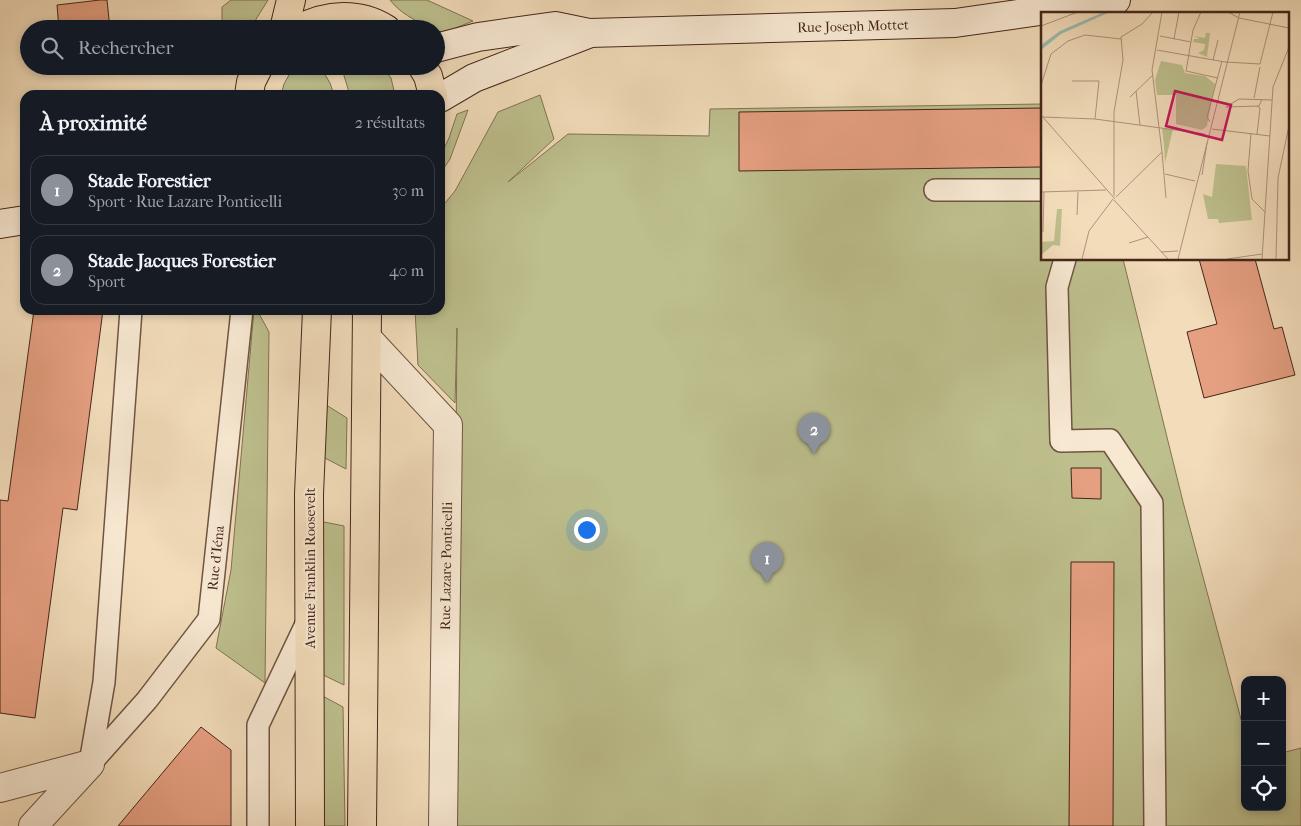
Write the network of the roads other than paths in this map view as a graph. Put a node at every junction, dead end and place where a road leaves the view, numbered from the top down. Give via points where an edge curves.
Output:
1 (291, 0) edge
2 (1116, 0) edge
3 (1076, 7) edge
4 (372, 17) edge
5 (286, 20) edge
6 (325, 20) edge
7 (589, 33) junction
8 (445, 46) edge
9 (254, 75) edge
10 (427, 75) edge
11 (250, 90) edge
12 (432, 90) edge
13 (445, 95) edge
14 (935, 190) dead end
15 (1041, 190) edge
16 (20, 221) edge
17 (0, 224) edge
18 (1065, 260) edge
19 (132, 315) edge
20 (241, 315) edge
21 (317, 315) edge
22 (367, 315) edge
23 (367, 338) junction
24 (309, 618) junction
25 (90, 764) junction
26 (0, 788) edge
27 (33, 826) edge
28 (258, 826) edge
29 (310, 826) edge
30 (362, 826) edge
31 (444, 826) edge
32 (1156, 826) edge

1 - 5 main road
2 - 3 street, Rue Joseph Mottet
3 - 7 street, Rue Joseph Mottet via 955,24
4 - 6 main road
7 - 8 street, Rue Joseph Mottet via 555,26 478,37
7 - 13 street, Rue Joseph Mottet via 474,78
9 - 11 main road
10 - 12 main road
14 - 15 lane
16 - 17 street
18 - 32 lane via 1057,287 1061,441 1110,440 1152,503
19 - 25 lane via 104,682
20 - 25 lane, Rue d'Iéna via 209,619 147,700
21 - 24 main road, Avenue Franklin Roosevelt via 309,494
22 - 23 main road
23 - 30 main road
23 - 31 street, Rue Lazare Ponticelli via 448,425
24 - 28 lane via 258,725
24 - 29 main road, Avenue Franklin Roosevelt
25 - 26 street
25 - 27 street

